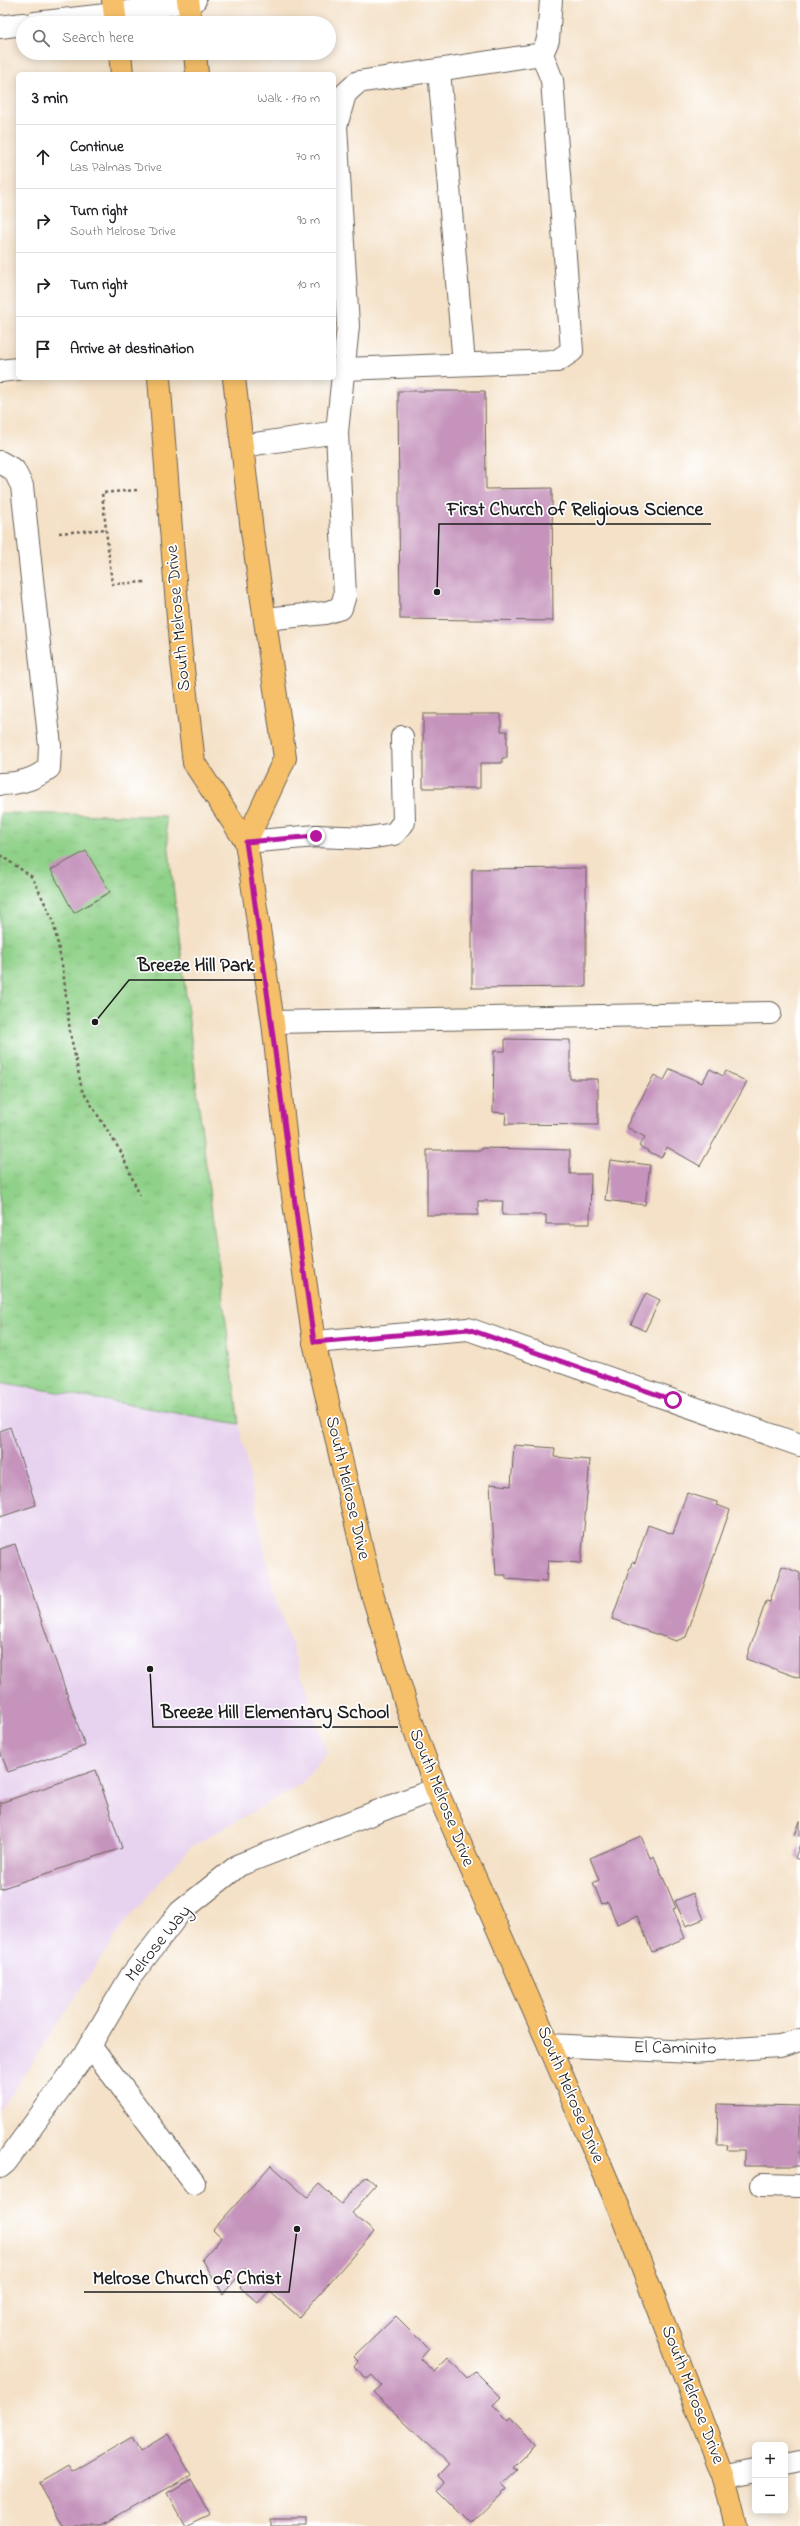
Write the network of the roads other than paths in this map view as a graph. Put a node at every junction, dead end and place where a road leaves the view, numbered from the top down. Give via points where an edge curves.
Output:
1 (190, 0) edge
2 (551, 0) edge
3 (115, 12) edge
4 (86, 16) edge
5 (191, 16) edge
6 (16, 25) edge
7 (0, 27) edge
8 (542, 54) junction
9 (121, 60) edge
10 (196, 60) edge
11 (439, 70) junction
12 (122, 72) edge
13 (197, 72) edge
14 (464, 364) junction
15 (16, 368) edge
16 (344, 369) junction
17 (0, 370) edge
18 (159, 380) edge
19 (234, 380) edge
20 (337, 432) junction
21 (242, 446) junction
22 (0, 462) edge
23 (265, 619) junction
24 (402, 737) dead end
25 (0, 784) edge
26 (246, 842) junction
27 (770, 1013) dead end
28 (273, 1022) junction
29 (314, 1342) junction
30 (800, 1445) edge
31 (436, 1789) junction
32 (800, 2040) edge
33 (90, 2045) junction
34 (549, 2045) junction
35 (0, 2167) edge
36 (194, 2183) dead end
37 (762, 2185) dead end
38 (800, 2186) edge
39 (800, 2461) edge
40 (788, 2463) edge
41 (752, 2472) edge
42 (724, 2478) junction
43 (736, 2526) edge

1 - 3 street
1 - 5 main road
2 - 8 street via 548,40
3 - 4 street
6 - 7 street
8 - 11 street
8 - 14 street via 552,80 572,351 557,361
9 - 12 main road
10 - 13 main road
11 - 14 street
11 - 16 street via 358,82 345,94 336,126 348,326
14 - 16 street
15 - 17 street
16 - 20 street
18 - 26 main road, South Melrose Drive via 175,580 194,763
19 - 21 main road
20 - 21 street
20 - 23 street via 345,595 341,608 325,613
21 - 23 main road
22 - 25 street via 14,470 22,486 50,746 49,768 37,777 13,784
23 - 26 main road via 285,758
24 - 26 street via 404,822 394,834 368,838 316,836
26 - 28 main road, South Melrose Drive
27 - 28 street
28 - 29 main road, South Melrose Drive via 289,1169
29 - 30 street via 468,1329
29 - 31 main road, South Melrose Drive via 372,1593 409,1714
31 - 33 street, Melrose Way via 239,1865 180,1912 131,1976
31 - 34 main road, South Melrose Drive
32 - 34 street, El Caminito via 780,2046 691,2052
33 - 35 street, Melrose Way
33 - 36 street
34 - 42 main road, South Melrose Drive via 619,2208
37 - 38 street
39 - 40 street
41 - 42 street
42 - 43 main road, South Melrose Drive

